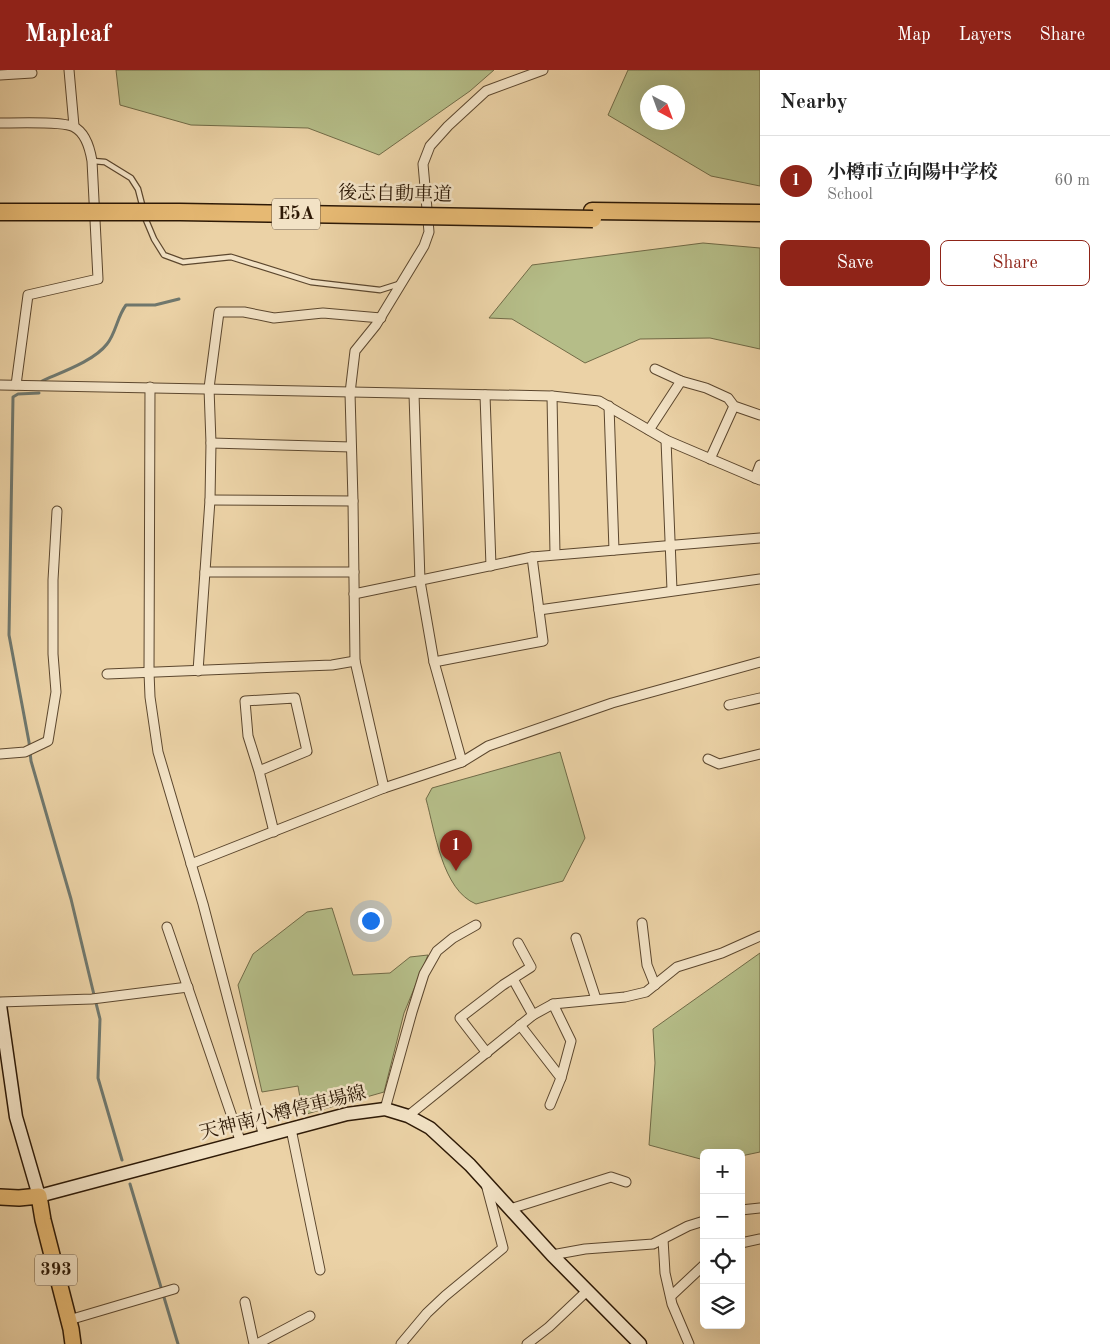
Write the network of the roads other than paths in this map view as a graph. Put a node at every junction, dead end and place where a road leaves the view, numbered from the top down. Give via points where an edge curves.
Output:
1 (69, 70) edge
2 (543, 70) edge
3 (32, 73) dead end
4 (0, 75) edge
5 (0, 123) edge
6 (74, 126) junction
7 (92, 161) junction
8 (0, 206) edge
9 (0, 212) edge
10 (760, 213) edge
11 (593, 215) junction
12 (760, 223) edge
13 (403, 282) junction
14 (381, 318) junction
15 (655, 369) dead end
16 (681, 381) junction
17 (0, 385) edge
18 (16, 386) junction
19 (150, 387) junction
20 (209, 388) junction
21 (350, 393) junction
22 (414, 394) junction
23 (485, 395) junction
24 (552, 396) junction
25 (609, 406) junction
26 (734, 406) junction
27 (760, 415) edge
28 (649, 430) junction
29 (666, 440) junction
30 (211, 443) junction
31 (351, 447) junction
32 (710, 459) junction
33 (760, 465) edge
34 (757, 479) edge
35 (210, 500) junction
36 (354, 501) junction
37 (57, 511) dead end
38 (760, 538) edge
39 (669, 546) junction
40 (614, 550) junction
41 (555, 554) junction
42 (532, 557) junction
43 (491, 566) junction
44 (205, 572) junction
45 (354, 572) junction
46 (760, 579) edge
47 (420, 581) junction
48 (672, 590) junction
49 (354, 594) junction
50 (539, 610) junction
51 (355, 661) junction
52 (434, 662) junction
53 (760, 662) edge
54 (198, 671) junction
55 (149, 672) junction
56 (107, 674) dead end
57 (760, 698) edge
58 (729, 705) dead end
59 (0, 754) edge
60 (760, 754) edge
61 (708, 759) dead end
62 (462, 762) junction
63 (259, 771) junction
64 (384, 788) junction
65 (274, 832) junction
66 (191, 864) junction
67 (642, 924) dead end
68 (476, 925) dead end
69 (167, 927) dead end
70 (760, 936) edge
71 (576, 938) dead end
72 (518, 942) dead end
73 (513, 979) junction
74 (655, 984) junction
75 (188, 987) junction
76 (596, 999) junction
77 (0, 1004) edge
78 (553, 1004) junction
79 (533, 1015) junction
80 (520, 1025) junction
81 (486, 1053) junction
82 (561, 1078) junction
83 (550, 1105) dead end
84 (385, 1109) junction
85 (408, 1116) junction
86 (291, 1129) junction
87 (264, 1137) junction
88 (241, 1143) junction
89 (486, 1182) junction
90 (626, 1182) dead end
91 (39, 1196) junction
92 (0, 1197) edge
93 (760, 1208) edge
94 (510, 1209) junction
95 (745, 1210) edge
96 (700, 1222) edge
97 (663, 1239) junction
98 (760, 1239) edge
99 (745, 1242) edge
100 (552, 1256) junction
101 (700, 1269) edge
102 (320, 1270) dead end
103 (174, 1289) dead end
104 (587, 1291) junction
105 (670, 1296) junction
106 (246, 1302) dead end
107 (310, 1316) dead end
108 (69, 1320) junction
109 (260, 1343) edge
110 (73, 1344) edge
111 (400, 1344) edge
112 (527, 1344) edge
113 (640, 1344) edge
114 (690, 1344) edge

1 - 6 street
2 - 13 street via 486,91 430,146 424,164 429,232
3 - 4 street
5 - 6 street
6 - 7 street via 85,138
7 - 13 lane via 105,162 131,178 138,189 154,239 164,255 183,262 231,257 311,282 380,290
7 - 18 street via 98,279 28,296
8 - 11 highway, 後志自動車道 / E5A via 180,206
9 - 11 highway, 後志自動車道 / E5A, bridge
10 - 11 highway, 後志自動車道 / E5A
11 - 12 highway, 後志自動車道 / E5A
13 - 14 street
14 - 20 street via 323,313 274,318 244,312 219,312
14 - 21 street via 355,351
15 - 16 street
16 - 26 street via 728,398
16 - 28 street
17 - 18 street
18 - 19 street
19 - 20 street
19 - 55 street
20 - 21 street
20 - 30 street
21 - 22 street
21 - 31 street
22 - 23 street
22 - 47 street
23 - 24 street
23 - 43 street
24 - 25 street via 599,401
24 - 41 street
25 - 28 street
25 - 40 street
26 - 27 street
26 - 32 street
28 - 29 street
29 - 32 street
29 - 39 street
30 - 31 street
30 - 35 street
31 - 36 street
32 - 34 street
33 - 34 street
35 - 36 street
35 - 44 street
36 - 45 street
37 - 59 street via 52,580 56,692 48,741 26,752
38 - 39 street
39 - 40 street
39 - 48 street
40 - 41 street
41 - 42 street
42 - 43 street
42 - 50 street
43 - 47 street
44 - 45 street
44 - 54 street
45 - 49 street
46 - 48 street
47 - 49 street
47 - 52 street
48 - 50 street
49 - 51 street
50 - 52 street via 543,641
51 - 54 street via 332,665
51 - 64 street
52 - 62 street
53 - 62 street via 612,702 488,746
54 - 55 street
55 - 56 street
55 - 66 street via 158,752
57 - 58 street
60 - 61 street via 719,764
62 - 64 street
63 - 63 street via 248,736 245,702 295,698 307,751
63 - 65 street
64 - 65 street
65 - 66 street
66 - 87 street
67 - 74 street via 646,965
68 - 84 street via 437,951 424,974
69 - 75 street
70 - 74 street via 722,953 677,967
71 - 76 street
72 - 73 street via 531,967
73 - 79 street
73 - 81 street via 460,1018
74 - 76 street via 646,992
75 - 77 street via 92,999
75 - 88 street
76 - 78 street
77 - 91 main road via 16,1117
78 - 79 street
78 - 82 street via 571,1041
79 - 80 street
80 - 81 street
80 - 82 street
81 - 85 street
82 - 83 street
84 - 85 main road, 天神南小樽停車場線
84 - 86 main road, 天神南小樽停車場線 via 347,1114
85 - 89 main road, 天神南小樽停車場線 via 430,1128
86 - 87 main road, 天神南小樽停車場線
86 - 102 street
87 - 88 main road, 天神南小樽停車場線
88 - 91 main road, 天神南小樽停車場線
89 - 94 main road, 天神南小樽停車場線
89 - 111 street via 503,1248 445,1296
90 - 94 street via 611,1177
91 - 92 highway
91 - 108 highway, 393
93 - 95 street
94 - 100 main road, 天神南小樽停車場線
96 - 97 street
97 - 100 street via 653,1244 585,1249
97 - 105 street via 664,1273
98 - 99 street
100 - 104 main road, 天神南小樽停車場線
101 - 105 street
103 - 108 street
104 - 112 street
104 - 113 main road, 天神南小樽停車場線
105 - 114 street
106 - 109 street
107 - 109 street
108 - 110 highway, 393

